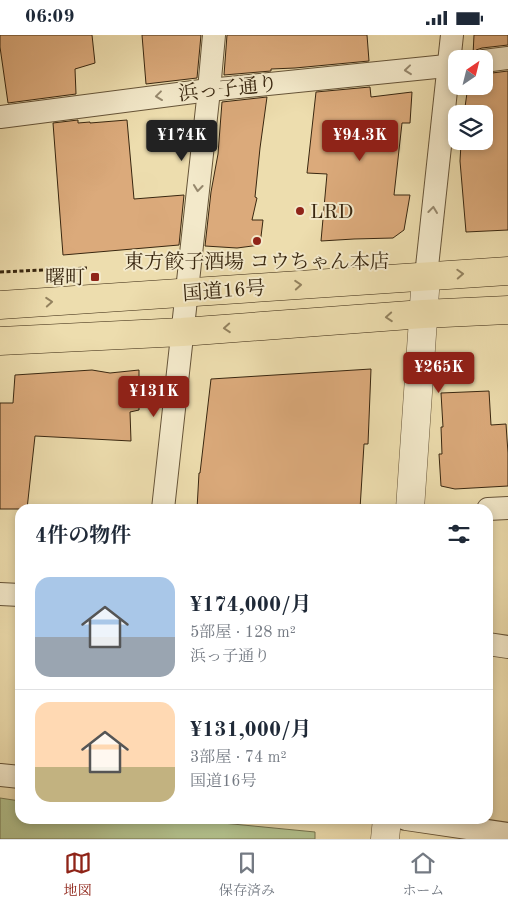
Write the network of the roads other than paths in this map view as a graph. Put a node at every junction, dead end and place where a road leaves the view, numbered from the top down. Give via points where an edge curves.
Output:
1 (214, 35) edge
2 (452, 35) edge
3 (452, 50) edge
4 (508, 59) edge
5 (493, 60) edge
6 (448, 66) edge
7 (209, 90) junction
8 (449, 95) edge
9 (0, 117) edge
10 (508, 271) edge
11 (426, 276) junction
12 (187, 293) junction
13 (0, 305) edge
14 (508, 310) edge
15 (423, 314) junction
16 (182, 332) junction
17 (0, 341) edge
18 (163, 504) edge
19 (410, 504) edge
20 (508, 508) edge
21 (493, 509) edge
22 (0, 594) edge
23 (15, 595) edge
24 (493, 645) edge
25 (508, 647) edge
26 (0, 775) edge
27 (15, 776) edge
28 (386, 824) edge
29 (440, 824) edge
30 (508, 834) edge
31 (385, 839) edge

1 - 7 street
2 - 3 street
4 - 5 street
6 -> 7 street, 浜っ子通り
7 -> 9 street, 浜っ子通り
7 -> 12 street
11 -> 8 street
11 -> 10 highway, 国道16号
12 -> 11 highway, 国道16号
11 - 15 street
13 -> 12 highway, 国道16号
12 - 16 street
14 - 15 highway, 国道16号
15 -> 16 highway, 国道16号
15 - 19 street
16 - 17 highway, 国道16号
16 - 18 street
20 - 21 street
22 - 23 street
24 - 25 street
26 - 27 street
28 - 31 street
29 - 30 street

